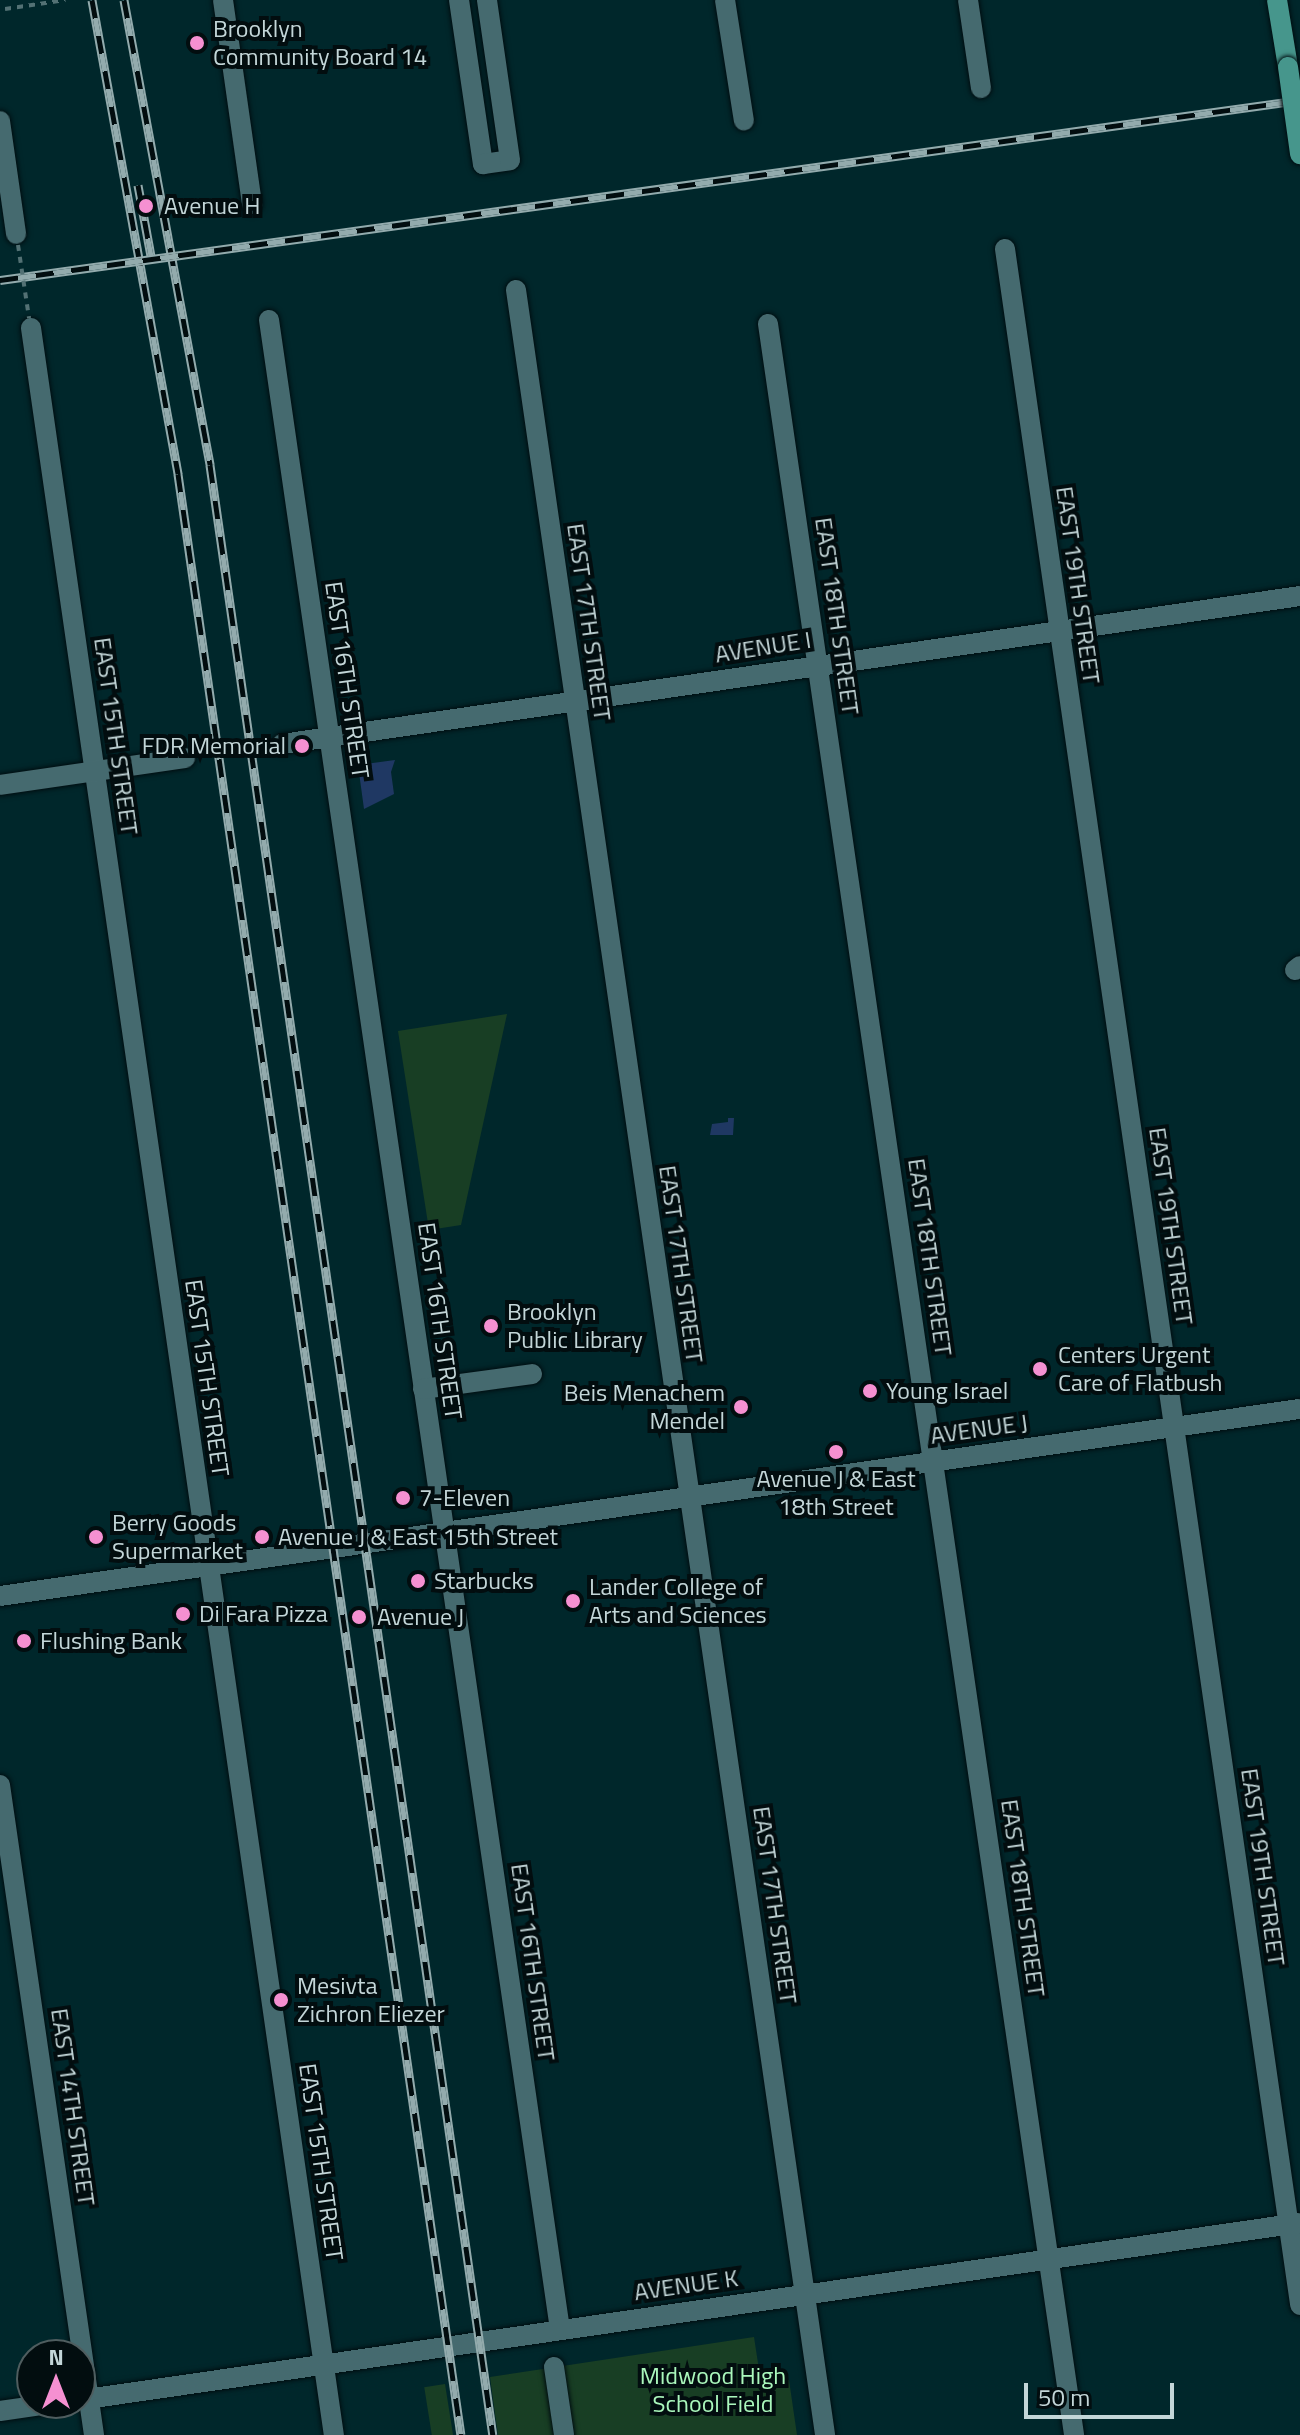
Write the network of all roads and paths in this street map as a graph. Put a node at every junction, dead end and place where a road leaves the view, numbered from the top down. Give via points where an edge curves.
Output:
1 (21, 0) edge
2 (65, 0) edge
3 (223, 0) edge
4 (459, 0) edge
5 (487, 0) edge
6 (725, 0) edge
7 (968, 0) edge
8 (1277, 0) edge
9 (22, 7) junction
10 (5, 9) dead end
11 (981, 88) dead end
12 (0, 121) edge
13 (744, 121) dead end
14 (1300, 154) edge
15 (252, 204) dead end
16 (17, 240) joint
17 (1005, 249) dead end
18 (516, 290) dead end
19 (269, 320) dead end
20 (30, 323) joint
21 (768, 324) dead end
22 (1300, 596) edge
23 (1058, 631) junction
24 (818, 665) junction
25 (574, 701) junction
26 (330, 738) junction
27 (282, 744) dead end
28 (185, 758) dead end
29 (95, 771) junction
30 (0, 785) edge
31 (532, 1374) dead end
32 (423, 1389) junction
33 (1300, 1409) edge
34 (1173, 1427) junction
35 (933, 1462) junction
36 (689, 1497) junction
37 (444, 1532) junction
38 (208, 1566) junction
39 (0, 1596) edge
40 (0, 1785) edge
41 (1294, 2224) edge
42 (1048, 2259) junction
43 (805, 2294) junction
44 (1300, 2305) edge
45 (560, 2330) junction
46 (76, 2339) edge
47 (324, 2364) junction
48 (554, 2367) dead end
49 (96, 2397) edge
50 (334, 2435) edge
51 (564, 2435) edge
52 (825, 2435) edge
53 (1074, 2435) edge

1 - 9 path
2 - 9 path
3 - 15 street
4 - 5 street via 483,164 510,160
6 - 13 street
7 - 11 street
8 - 14 main road, bridge
9 - 10 path
12 - 16 street
16 - 20 path, bridge
17 - 23 street, EAST 19TH STREET
18 - 25 street, EAST 17TH STREET
19 - 26 street, EAST 16TH STREET
20 - 29 street, EAST 15TH STREET
21 - 24 street, EAST 18TH STREET
22 - 23 street, AVENUE I
23 - 24 street, AVENUE I
23 - 34 street, EAST 19TH STREET
24 - 25 street, AVENUE I
24 - 35 street, EAST 18TH STREET
25 - 26 street, AVENUE I
25 - 36 street, EAST 17TH STREET
26 - 27 street, AVENUE I
26 - 32 street, EAST 16TH STREET
28 - 29 street
29 - 30 street
29 - 38 street, EAST 15TH STREET
31 - 32 street
32 - 37 street, EAST 16TH STREET
33 - 34 street, AVENUE J
34 - 35 street, AVENUE J
34 - 41 street, EAST 19TH STREET
35 - 36 street, AVENUE J
35 - 42 street, EAST 18TH STREET
36 - 37 street, AVENUE J
36 - 43 street, EAST 17TH STREET
37 - 38 street, AVENUE J
37 - 45 street, EAST 16TH STREET
38 - 39 street, AVENUE J
38 - 47 street, EAST 15TH STREET
40 - 46 street, EAST 14TH STREET
41 - 42 street, AVENUE K
41 - 44 street, EAST 19TH STREET
42 - 43 street, AVENUE K
42 - 53 street, EAST 18TH STREET
43 - 45 street, AVENUE K
43 - 52 street, EAST 17TH STREET
45 - 47 street, AVENUE K
47 - 49 street, AVENUE K
47 - 50 street, EAST 15TH STREET
48 - 51 street

